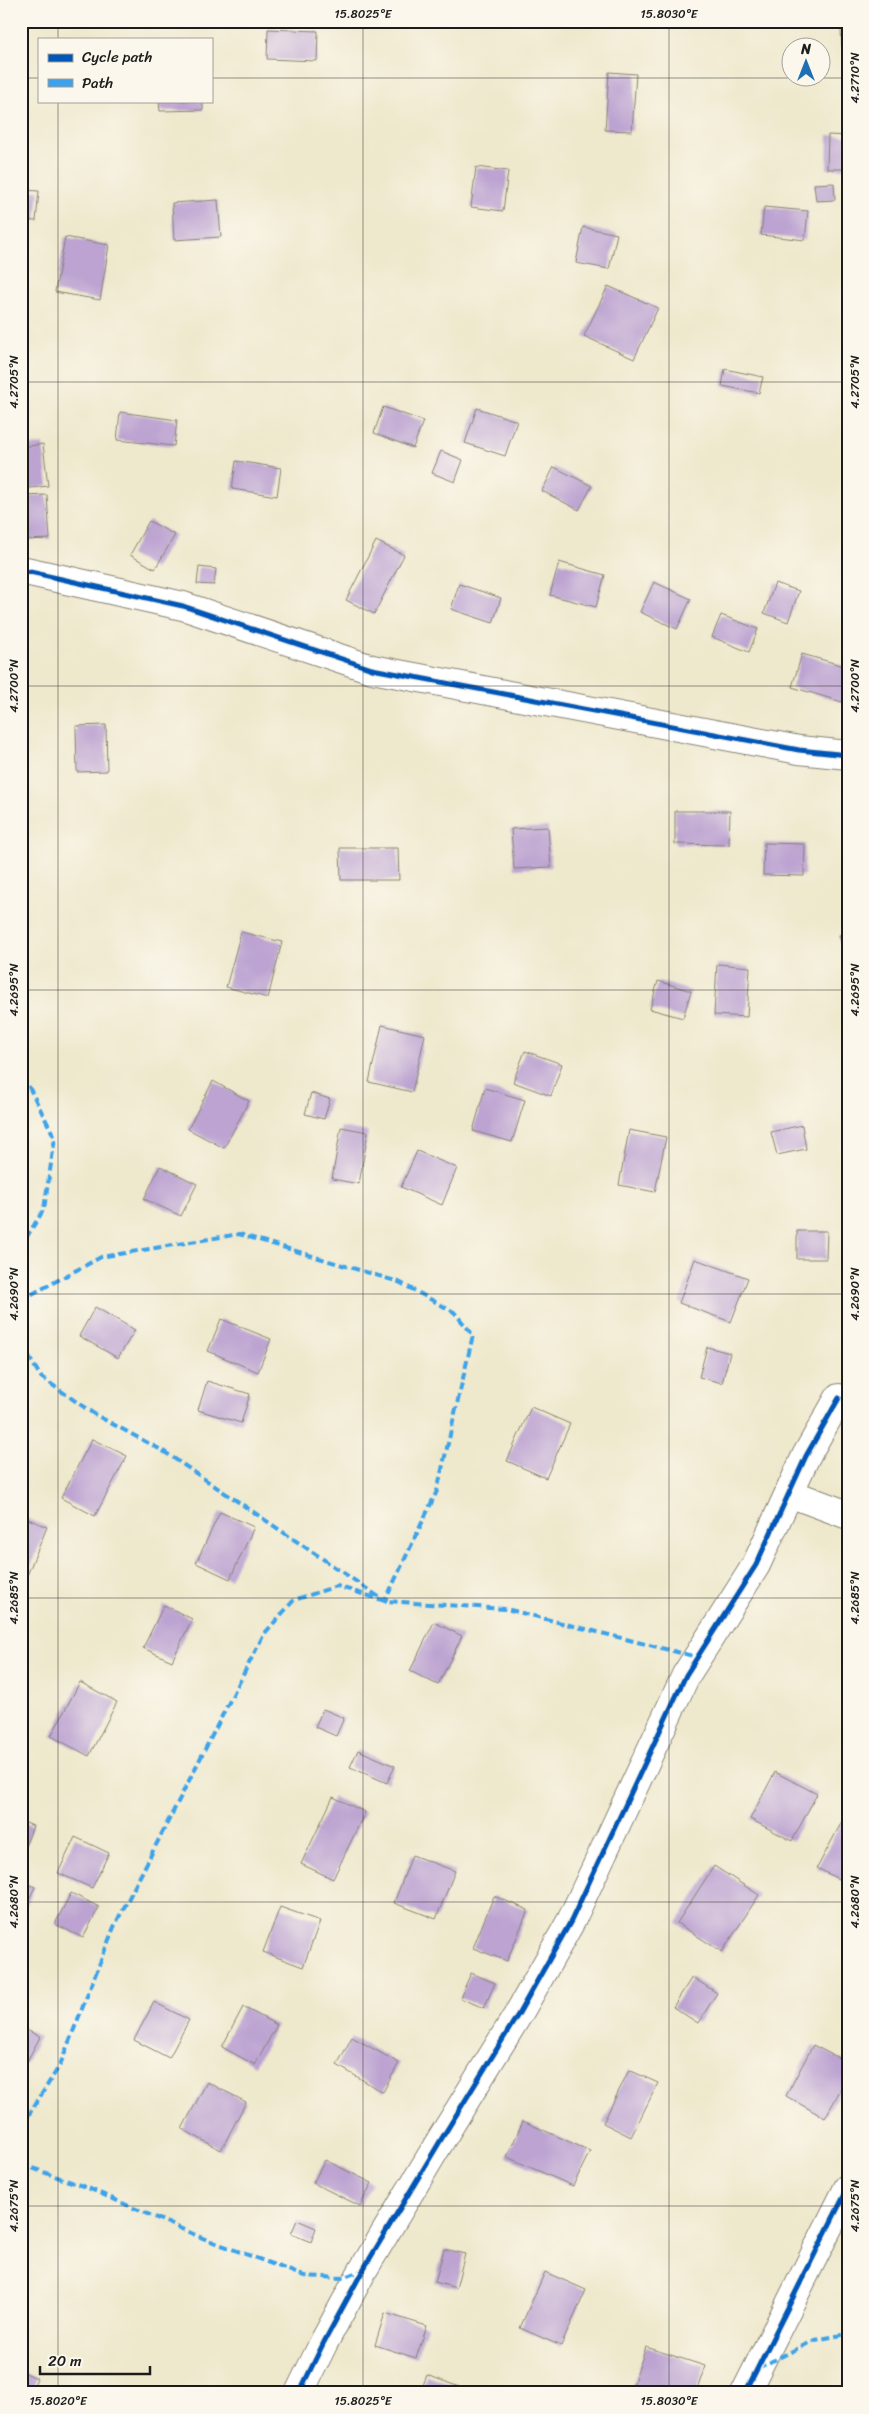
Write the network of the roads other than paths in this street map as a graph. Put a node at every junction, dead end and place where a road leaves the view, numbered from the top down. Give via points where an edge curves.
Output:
1 (21, 570) edge
2 (848, 755) edge
3 (839, 1398) dead end
4 (789, 1493) junction
5 (848, 1515) edge
6 (848, 2188) edge
7 (299, 2393) edge
8 (745, 2393) edge

1 - 2 street via 183,606 372,669 798,750
3 - 4 street
4 - 5 street
4 - 7 street via 756,1565 686,1675 571,1921 363,2270
6 - 8 street

